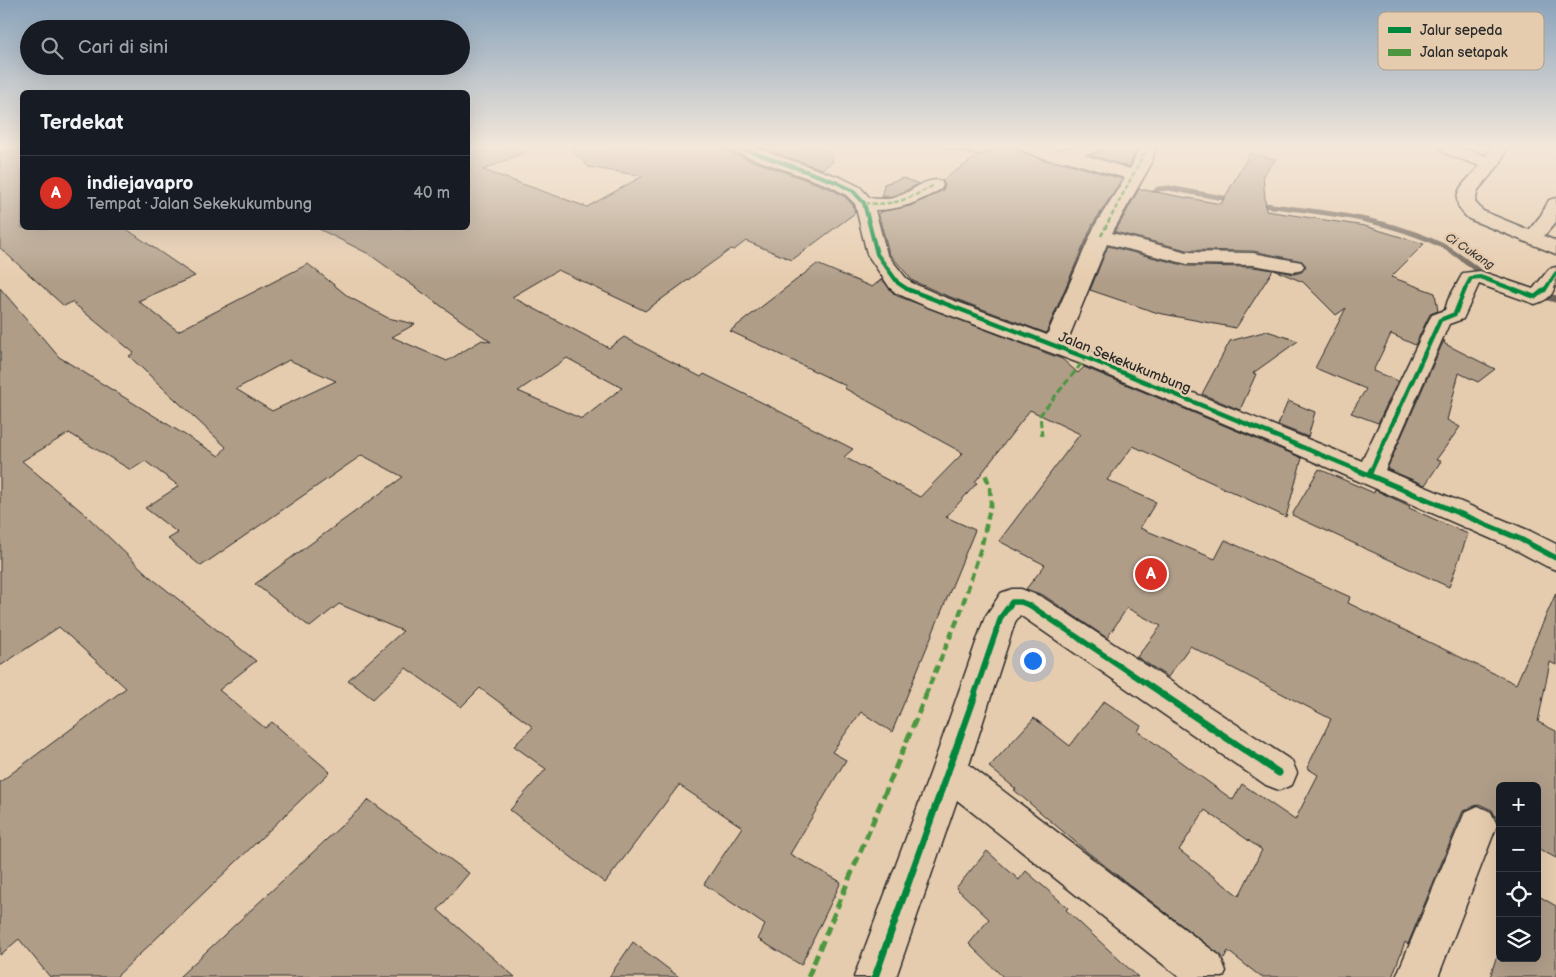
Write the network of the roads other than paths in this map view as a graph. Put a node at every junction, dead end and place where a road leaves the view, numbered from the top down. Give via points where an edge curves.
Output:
1 (854, 192) edge
2 (923, 192) edge
3 (1125, 192) edge
4 (1469, 192) edge
5 (864, 203) junction
6 (1554, 213) edge
7 (1101, 236) junction
8 (1532, 238) junction
9 (1556, 248) edge
10 (1294, 266) dead end
11 (1556, 273) edge
12 (1054, 345) junction
13 (1369, 475) junction
14 (1556, 558) edge
15 (949, 771) junction
16 (1279, 774) dead end
17 (1478, 825) dead end
18 (1205, 971) dead end
19 (875, 977) edge
20 (1417, 977) edge

1 - 5 street
2 - 5 street via 894,205
3 - 7 street
4 - 8 street via 1465,202 1476,215
5 - 12 street, Jalan Sekekukumbung via 877,254 904,288
6 - 8 street
7 - 10 street via 1187,258 1253,259
7 - 12 street
8 - 9 street
11 - 13 street via 1540,294 1531,296 1480,277 1471,278 1455,314 1440,320
12 - 13 street, Jalan Sekekukumbung
13 - 14 street, Jalan Sekekukumbung
15 - 16 street via 1001,617 1012,602 1021,602
15 - 18 street
15 - 19 street
17 - 20 street

